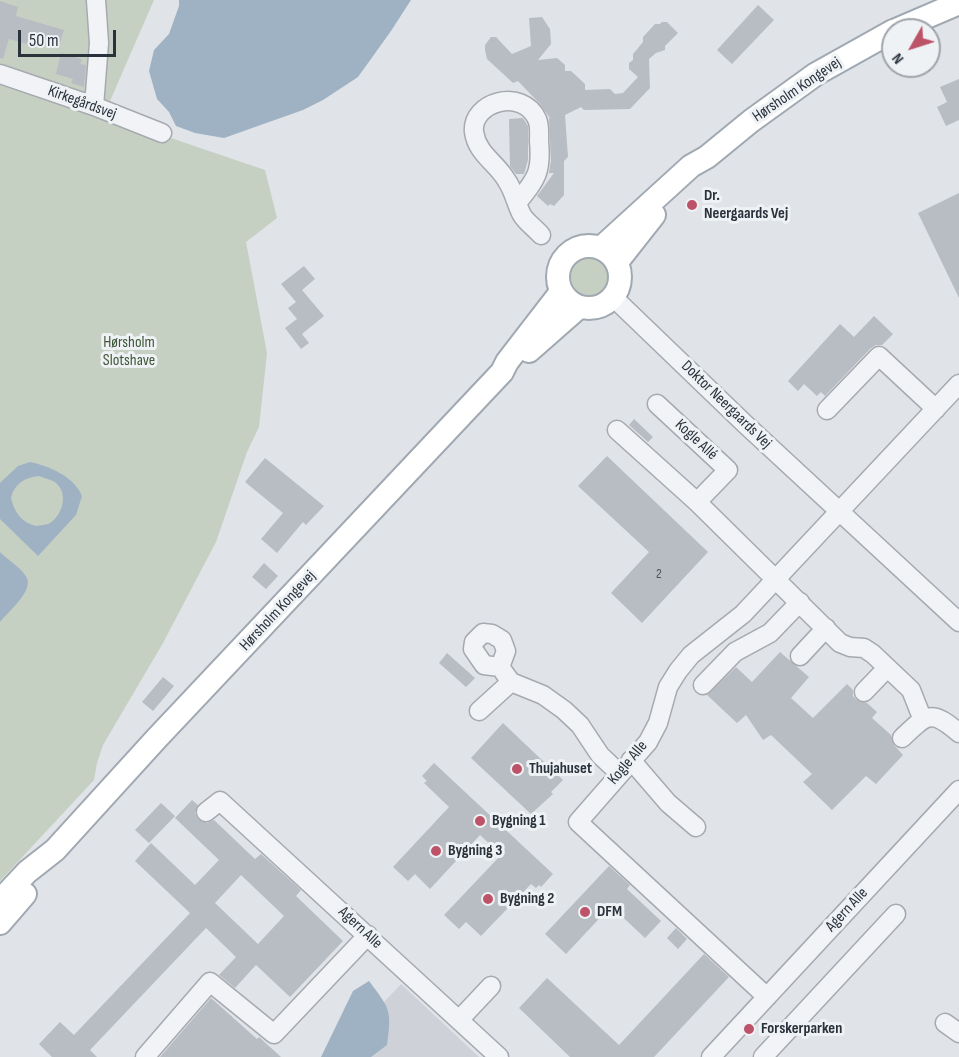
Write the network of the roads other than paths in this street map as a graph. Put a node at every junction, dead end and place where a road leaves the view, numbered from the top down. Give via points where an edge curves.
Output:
1 (96, 0) edge
2 (959, 3) edge
3 (924, 18) edge
4 (881, 38) edge
5 (0, 74) edge
6 (94, 106) junction
7 (162, 133) dead end
8 (517, 203) junction
9 (541, 235) dead end
10 (609, 255) junction
11 (561, 292) junction
12 (613, 297) junction
13 (579, 307) junction
14 (502, 372) junction
15 (959, 384) edge
16 (657, 404) dead end
17 (936, 409) junction
18 (827, 410) dead end
19 (617, 429) dead end
20 (697, 502) junction
21 (840, 512) junction
22 (777, 580) junction
23 (800, 602) junction
24 (959, 622) edge
25 (826, 628) junction
26 (800, 656) dead end
27 (501, 667) dead end
28 (887, 668) junction
29 (511, 682) junction
30 (703, 685) dead end
31 (864, 692) dead end
32 (479, 711) dead end
33 (922, 718) junction
34 (959, 733) edge
35 (902, 738) dead end
36 (626, 767) junction
37 (959, 790) edge
38 (213, 806) dead end
39 (696, 827) dead end
40 (55, 850) junction
41 (0, 902) edge
42 (896, 914) dead end
43 (0, 923) edge
44 (368, 935) junction
45 (491, 986) dead end
46 (767, 997) junction
47 (459, 1020) junction
48 (145, 1057) edge
49 (499, 1057) edge
50 (711, 1057) edge
51 (764, 1057) edge

1 - 6 street via 99,43
2 - 3 main road, Hørsholm Kongevej
4 - 10 main road, Hørsholm Kongevej via 816,74 691,166
5 - 6 street, Kirkegårdsvej
6 - 7 street, Kirkegårdsvej
8 - 8 street via 507,181 480,150 474,131 482,111 493,103 512,100 530,108 538,121 541,162 537,177
8 - 9 street via 522,216
10 - 11 main road via 582,246 573,249 560,265
10 - 12 main road via 621,273
11 - 13 main road
11 - 14 main road, Hørsholm Kongevej
12 - 13 main road via 603,305
12 - 21 street, Doktor Neergaards Vej
13 - 14 main road, Hørsholm Kongevej
14 - 40 main road, Hørsholm Kongevej
15 - 17 street
16 - 20 street, Kogle Allé via 728,470
17 - 18 street via 879,356
17 - 21 street
19 - 20 street
20 - 22 street
21 - 22 street, Kogle Alle
21 - 24 street, Doktor Neergaards Vej
22 - 23 street
22 - 36 street, Kogle Alle via 678,671 648,742
23 - 25 street
23 - 30 street via 770,633 735,652
25 - 26 street
25 - 28 street via 840,643 864,648
27 - 29 street
28 - 31 street
28 - 33 street via 911,690
29 - 32 street
29 - 36 street via 543,695 564,710 580,725 600,755
33 - 34 street via 943,720
33 - 35 street
36 - 39 street
36 - 46 street, Kogle Alle via 578,822
37 - 46 street, Agern Alle
38 - 44 street, Agern Alle
40 - 41 main road, Hørsholm Kongevej via 27,872
40 - 43 main road, Hørsholm Kongevej
42 - 51 street
44 - 47 street, Agern Alle
44 - 48 street via 274,1034 210,982
45 - 47 street
46 - 50 street, Agern Alle
47 - 49 street, Agern Alle

